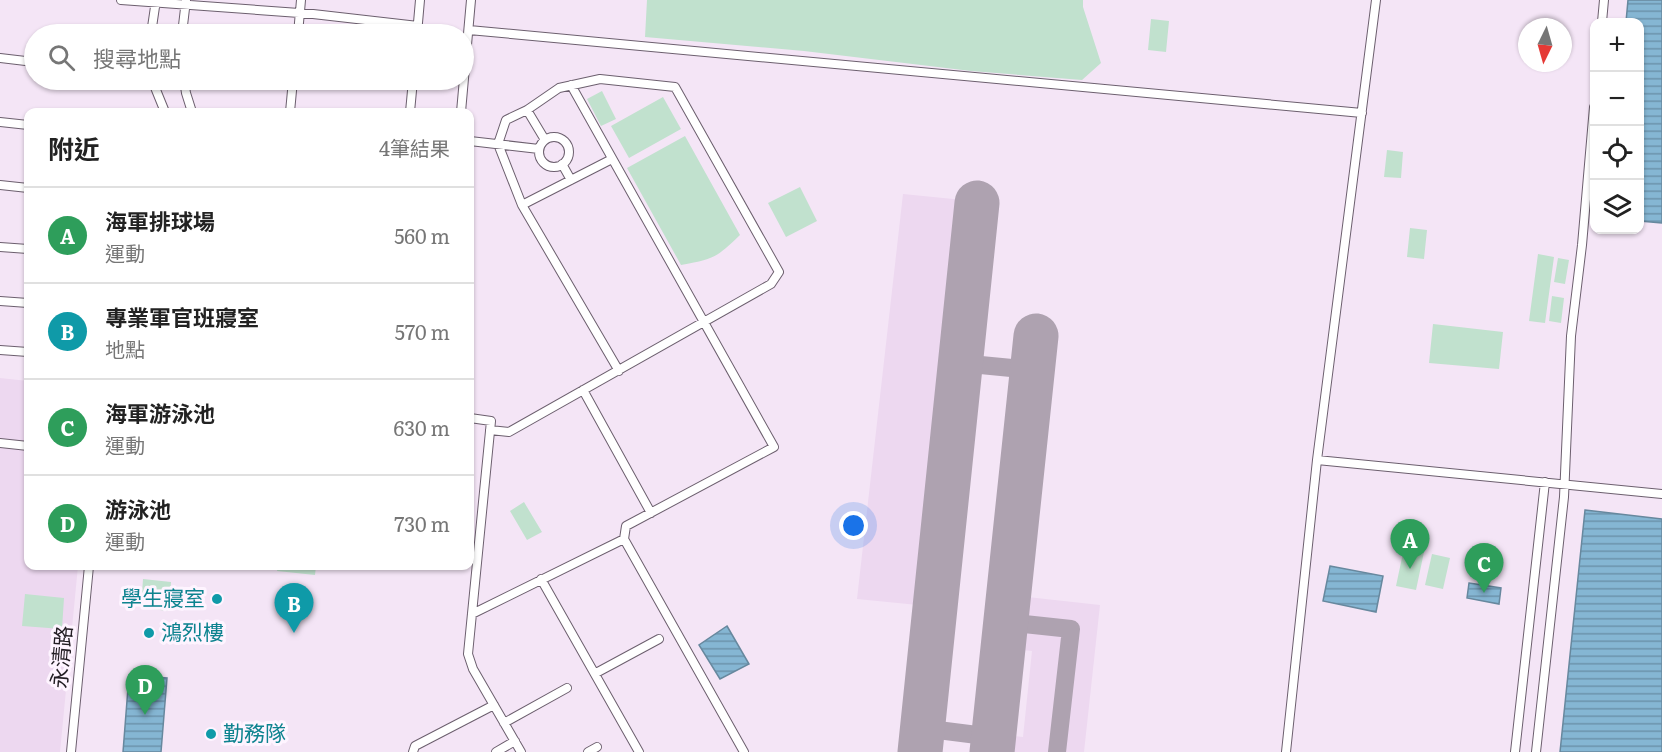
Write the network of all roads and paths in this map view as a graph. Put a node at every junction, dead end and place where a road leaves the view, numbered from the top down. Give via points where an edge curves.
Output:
1 (122, 0) edge
2 (301, 0) edge
3 (420, 0) edge
4 (471, 0) edge
5 (1376, 0) edge
6 (1604, 0) edge
7 (155, 1) edge
8 (186, 2) edge
9 (300, 13) junction
10 (1602, 18) edge
11 (152, 24) edge
12 (183, 24) edge
13 (299, 24) edge
14 (376, 24) edge
15 (418, 24) edge
16 (469, 24) edge
17 (474, 31) edge
18 (0, 58) edge
19 (24, 61) edge
20 (571, 85) junction
21 (156, 90) edge
22 (186, 90) edge
23 (292, 90) edge
24 (412, 90) edge
25 (463, 90) edge
26 (163, 108) edge
27 (191, 108) edge
28 (290, 108) edge
29 (410, 108) edge
30 (461, 108) edge
31 (526, 110) junction
32 (1362, 113) junction
33 (0, 122) edge
34 (24, 125) edge
35 (1592, 126) edge
36 (545, 140) junction
37 (474, 141) edge
38 (498, 144) junction
39 (539, 149) junction
40 (612, 159) junction
41 (562, 164) junction
42 (571, 180) junction
43 (0, 185) edge
44 (24, 188) edge
45 (522, 205) junction
46 (0, 247) edge
47 (24, 249) edge
48 (0, 301) edge
49 (24, 303) edge
50 (703, 321) junction
51 (0, 350) edge
52 (24, 352) edge
53 (619, 371) junction
54 (583, 390) junction
55 (474, 419) edge
56 (490, 430) junction
57 (0, 443) edge
58 (24, 446) edge
59 (1317, 460) junction
60 (1545, 482) junction
61 (1564, 484) junction
62 (1662, 494) edge
63 (651, 513) junction
64 (624, 539) junction
65 (89, 570) edge
66 (541, 579) junction
67 (472, 614) junction
68 (659, 639) dead end
69 (596, 673) junction
70 (567, 688) dead end
71 (494, 705) junction
72 (504, 723) junction
73 (515, 741) junction
74 (597, 747) dead end
75 (71, 752) edge
76 (413, 752) edge
77 (496, 752) edge
78 (521, 752) edge
79 (588, 752) edge
80 (639, 752) edge
81 (744, 752) edge
82 (1286, 752) edge
83 (1515, 752) edge
84 (1536, 752) edge

1 - 7 street
2 - 9 street
3 - 15 street
4 - 16 street
5 - 32 street
6 - 10 street
7 - 8 street
7 - 11 street
8 - 9 street
8 - 12 street
9 - 13 street
9 - 14 street
17 - 32 street
18 - 19 street
20 - 31 street
20 - 40 street
20 - 50 street via 600,79 675,87 779,272 771,284
21 - 26 street
22 - 27 street
23 - 28 street
24 - 29 street
25 - 30 street
31 - 36 street
31 - 38 street via 506,120
32 - 59 street
33 - 34 street
35 - 61 street via 1571,336
36 - 39 street
36 - 41 street via 558,138 566,143 569,152
37 - 38 street
38 - 39 street
38 - 45 street
39 - 41 street via 541,159 548,165
40 - 42 street
40 - 50 street
41 - 42 street
42 - 45 street
43 - 44 street
45 - 53 street
46 - 47 street
48 - 49 street
50 - 53 street
50 - 63 street via 774,447
51 - 52 street
53 - 54 street
54 - 56 street via 509,432
54 - 63 street
55 - 56 street via 491,421
56 - 67 street
57 - 58 street
59 - 60 street
59 - 82 street
60 - 61 street
60 - 83 street
61 - 62 street
61 - 84 street
63 - 64 street via 626,526
64 - 66 street
64 - 81 street
65 - 75 street, 永清路
66 - 67 street
66 - 69 street
67 - 71 street via 468,654
68 - 69 street
69 - 80 street
70 - 72 street
71 - 72 street
71 - 76 street via 415,746
72 - 73 street
73 - 77 street
73 - 78 street
74 - 79 street

